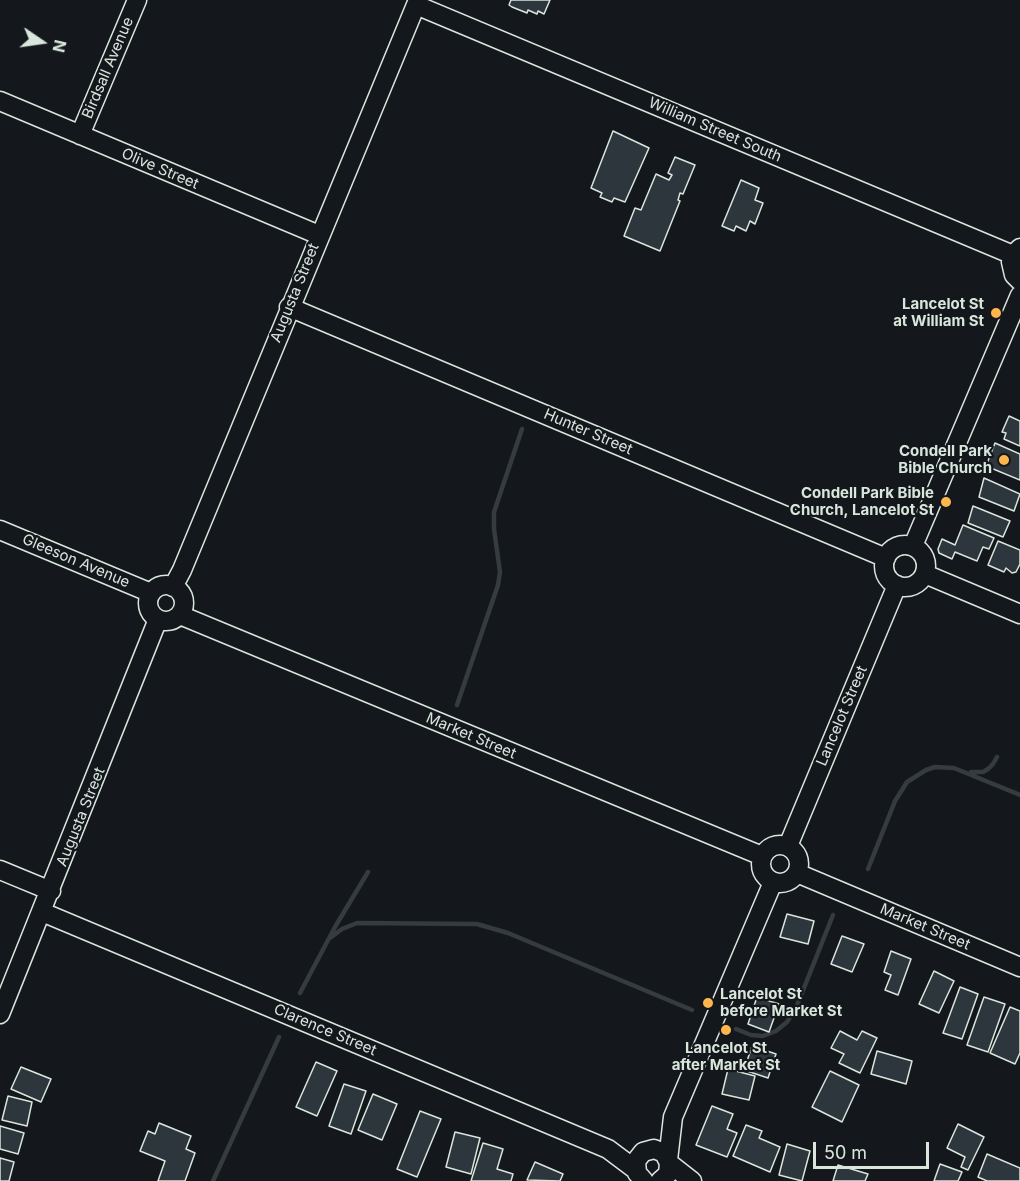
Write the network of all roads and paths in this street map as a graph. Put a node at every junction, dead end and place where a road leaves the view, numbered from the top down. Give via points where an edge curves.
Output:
1 (137, 0) edge
2 (417, 2) edge
3 (0, 101) edge
4 (80, 135) junction
5 (320, 235) junction
6 (1017, 252) edge
7 (1020, 281) edge
8 (1020, 295) edge
9 (289, 307) junction
10 (0, 530) edge
11 (913, 546) junction
12 (886, 558) junction
13 (925, 574) junction
14 (897, 585) junction
15 (173, 587) junction
16 (152, 593) junction
17 (1020, 614) edge
18 (180, 615) junction
19 (158, 620) junction
20 (788, 846) junction
21 (762, 856) junction
22 (0, 870) edge
23 (797, 873) junction
24 (772, 882) junction
25 (51, 891) junction
26 (42, 912) junction
27 (1020, 967) edge
28 (0, 1014) edge
29 (673, 1117) junction
30 (608, 1149) junction
31 (645, 1151) junction
32 (669, 1161) junction
33 (638, 1176) edge
34 (660, 1181) edge
35 (692, 1181) edge

1 - 4 street, Birdsall Avenue
2 - 5 street, Augusta Street
2 - 6 street, William Street South
3 - 4 street, Olive Street
4 - 5 street, Olive Street
5 - 9 street, Augusta Street
6 - 7 street via 1012,269
8 - 11 street
9 - 12 street, Hunter Street
9 - 15 street, Augusta Street
10 - 16 street, Gleeson Avenue
11 - 12 street via 894,548
11 - 13 street via 926,560
12 - 14 street via 887,577
13 - 14 street via 910,586
13 - 17 street
14 - 20 street, Lancelot Street
15 - 16 street via 159,587
15 - 18 street via 183,596
16 - 19 street via 148,605
18 - 19 street via 170,621
18 - 21 street, Market Street
19 - 25 street, Augusta Street
20 - 21 street via 771,846
20 - 23 street via 798,858
21 - 24 street via 761,870
22 - 25 street
23 - 24 street via 787,882
23 - 27 street, Market Street
24 - 29 street
25 - 26 street, Augusta Street
26 - 28 street, Augusta Street
26 - 30 street, Clarence Street
29 - 31 street
29 - 32 street
30 - 31 street, Clarence Street
30 - 33 street, Clarence Street
31 - 32 street via 659,1150
31 - 33 street via 637,1158
32 - 34 street via 668,1174
32 - 35 street

